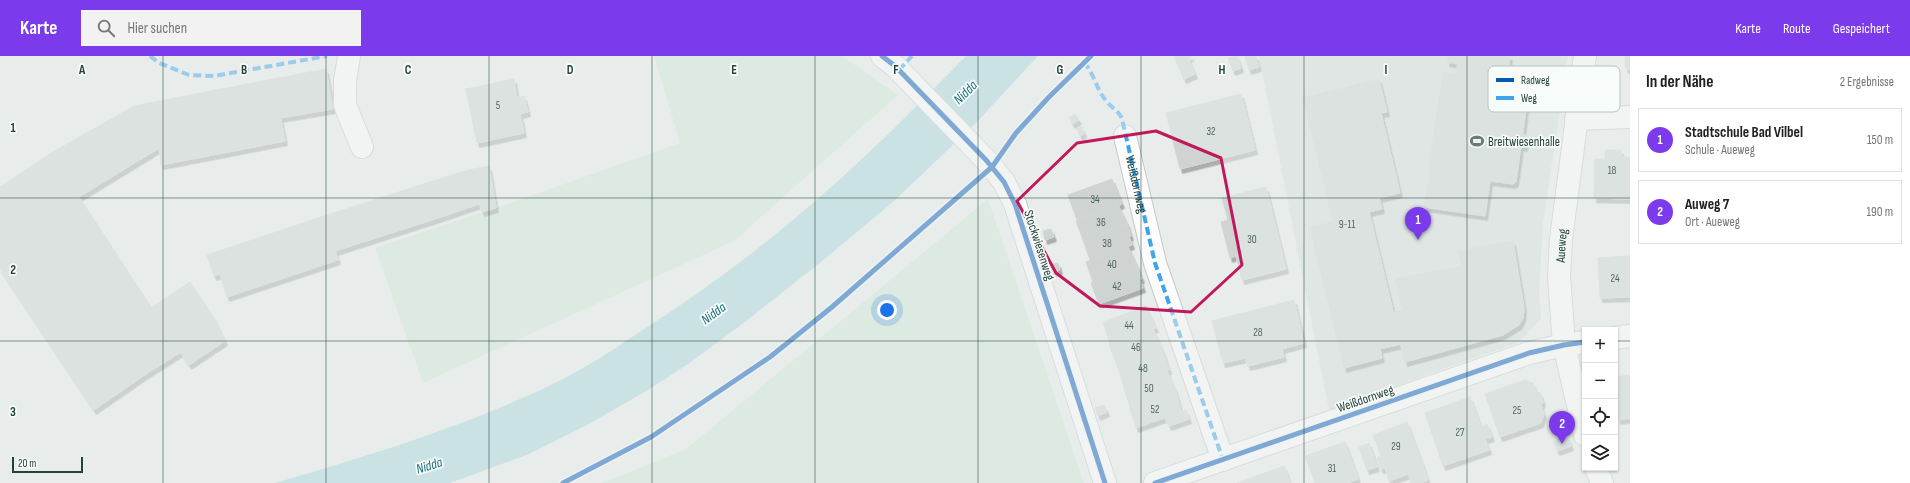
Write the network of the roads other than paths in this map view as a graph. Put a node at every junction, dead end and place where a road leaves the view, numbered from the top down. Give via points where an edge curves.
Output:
1 (349, 56) edge
2 (882, 56) edge
3 (1585, 56) edge
4 (1584, 66) edge
5 (1577, 112) edge
6 (1630, 117) edge
7 (1576, 119) junction
8 (1125, 136) dead end
9 (362, 147) dead end
10 (1630, 336) edge
11 (1618, 338) edge
12 (1582, 342) edge
13 (1564, 344) junction
14 (1582, 422) edge
15 (1223, 460) junction
16 (1597, 471) edge
17 (1105, 483) edge
18 (1155, 483) edge
19 (1602, 483) edge

1 - 9 street via 345,105
2 - 17 street, Stockwiesenweg via 912,83 1004,182 1015,204
3 - 4 street, Aueweg
5 - 7 street, Aueweg
6 - 7 street
7 - 13 street, Aueweg via 1559,276
8 - 15 street, Weißdornweg via 1154,263
10 - 11 street
12 - 13 street, Weißdornweg
13 - 14 street, Aueweg
13 - 15 street, Weißdornweg via 1529,353
15 - 18 street, Weißdornweg
16 - 19 street

